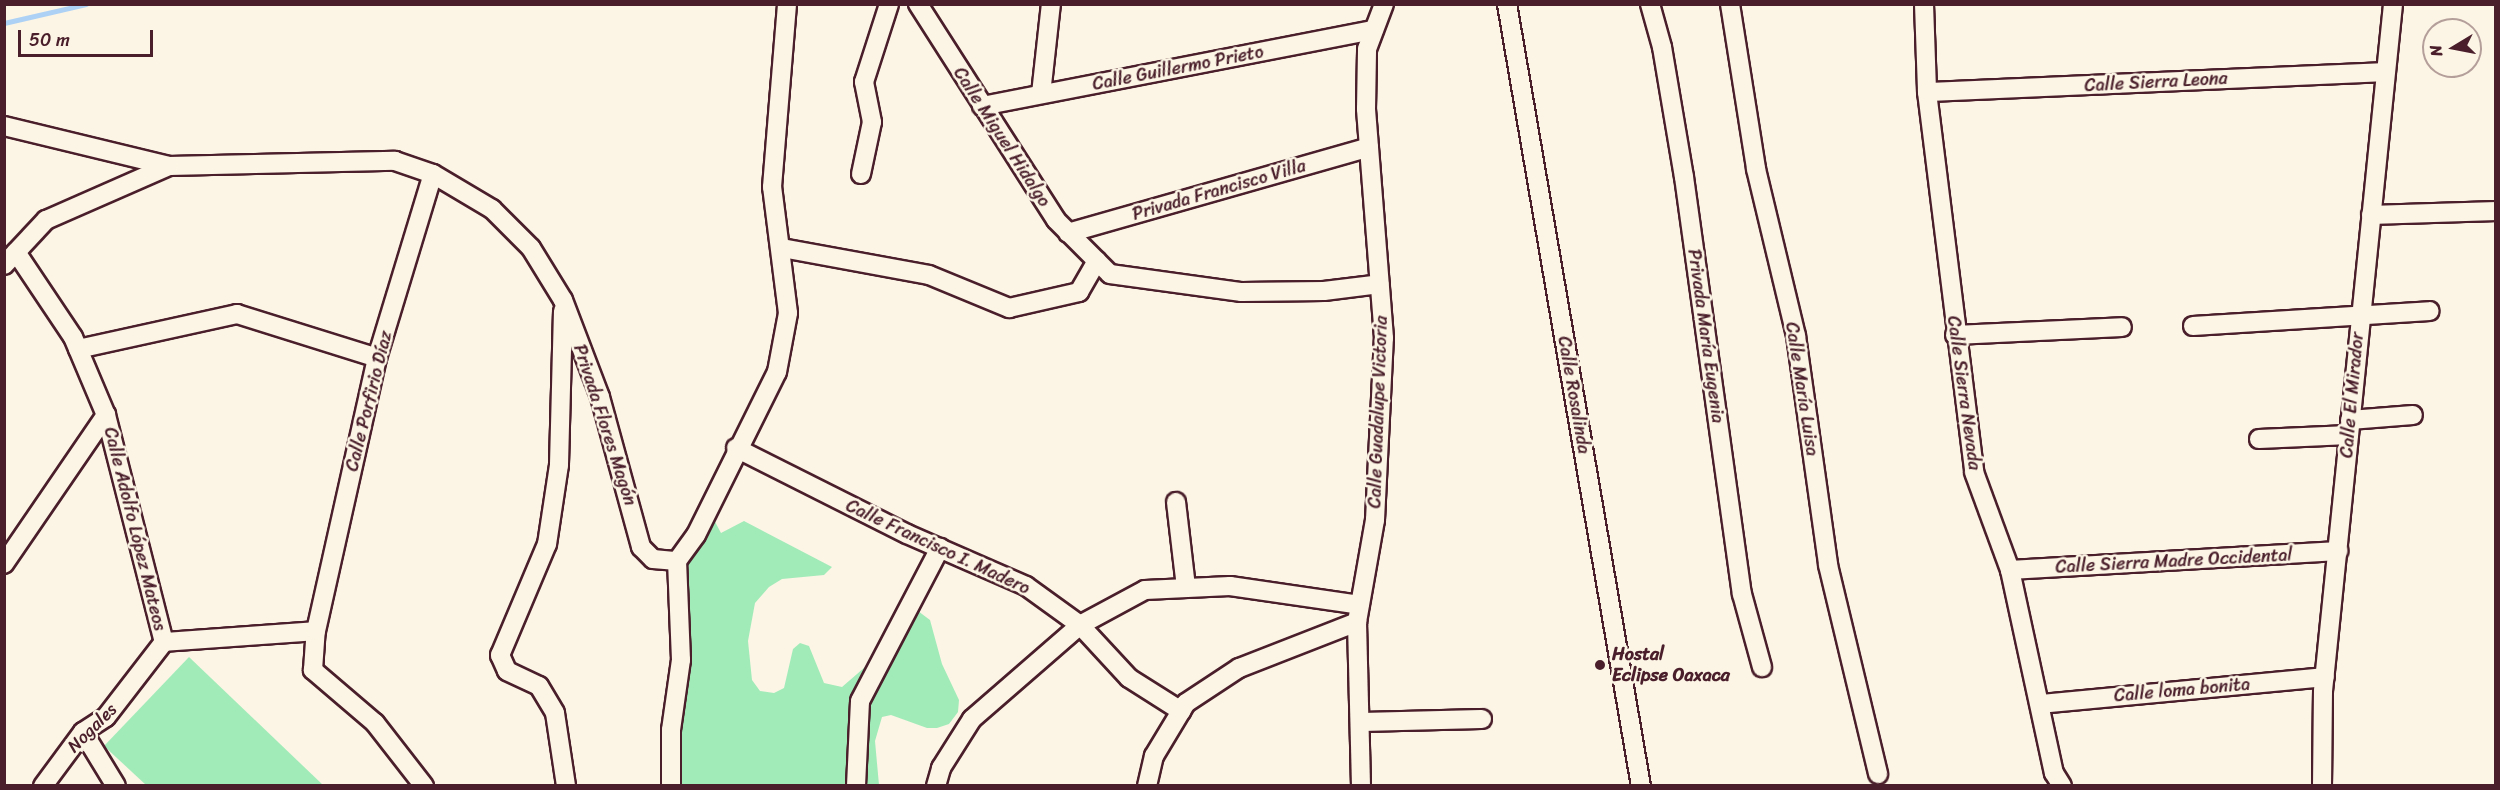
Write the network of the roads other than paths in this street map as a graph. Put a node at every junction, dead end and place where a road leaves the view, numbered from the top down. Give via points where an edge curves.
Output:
1 (787, 4) edge
2 (889, 4) edge
3 (918, 4) edge
4 (1051, 4) edge
5 (1384, 4) edge
6 (1524, 4) edge
7 (1650, 4) edge
8 (1730, 4) edge
9 (1924, 4) edge
10 (2393, 4) edge
11 (1508, 11) edge
12 (1374, 30) junction
13 (2384, 72) junction
14 (1927, 92) junction
15 (1041, 94) junction
16 (982, 106) junction
17 (4, 126) edge
18 (1369, 147) junction
19 (169, 166) junction
20 (433, 174) junction
21 (861, 174) dead end
22 (2496, 211) edge
23 (2371, 215) junction
24 (1068, 233) junction
25 (782, 248) junction
26 (10, 259) edge
27 (1097, 261) junction
28 (1380, 284) junction
29 (563, 300) junction
30 (2430, 311) dead end
31 (2359, 315) junction
32 (2193, 326) dead end
33 (2122, 327) dead end
34 (1955, 335) junction
35 (78, 349) junction
36 (376, 358) junction
37 (2413, 415) dead end
38 (106, 416) junction
39 (2350, 427) junction
40 (2259, 439) dead end
41 (736, 448) junction
42 (1176, 502) dead end
43 (940, 548) junction
44 (2338, 551) junction
45 (677, 561) junction
46 (4, 564) edge
47 (2010, 570) junction
48 (1186, 587) junction
49 (1358, 613) junction
50 (1080, 625) junction
51 (316, 632) junction
52 (164, 642) junction
53 (1762, 667) dead end
54 (2325, 677) junction
55 (2040, 704) junction
56 (1181, 711) junction
57 (1482, 719) dead end
58 (1361, 722) junction
59 (83, 732) junction
60 (1878, 774) dead end
61 (2058, 779) edge
62 (43, 786) edge
63 (116, 786) edge
64 (424, 786) edge
65 (566, 786) edge
66 (671, 786) edge
67 (856, 786) edge
68 (936, 786) edge
69 (1147, 786) edge
70 (1361, 786) edge
71 (1641, 786) edge
72 (2322, 786) edge

1 - 25 street via 772,187
2 - 21 street via 864,82 872,122
3 - 16 street, Calle Miguel Hidalgo
4 - 15 street
5 - 12 street, Calle Guadalupe Victoria
6 - 11 street
7 - 53 street, Privada María Eugenia via 1662,47 1684,177 1742,594
8 - 60 street, Calle María Luisa via 1756,169 1796,336 1828,565
9 - 14 street, Calle Sierra Nevada
10 - 13 street, Calle El Mirador
11 - 71 street, Calle Rosalinda
12 - 15 street, Calle Guillermo Prieto
12 - 18 street, Calle Guadalupe Victoria via 1367,49
13 - 14 street, Calle Sierra Leona
13 - 23 street, Calle El Mirador
14 - 34 street, Calle Sierra Nevada
15 - 16 street, Calle Guillermo Prieto
16 - 24 street, Calle Miguel Hidalgo
17 - 19 street, Privada Flores Magón
18 - 24 street, Privada Francisco Villa
18 - 28 street, Calle Guadalupe Victoria
19 - 20 street, Privada Flores Magón via 373,159 395,161
19 - 26 street via 46,220
20 - 29 street, Privada Flores Magón via 492,209 531,248
20 - 36 street, Calle Porfirio Díaz
22 - 23 street
23 - 31 street, Calle El Mirador
24 - 27 street, Calle Miguel Hidalgo
25 - 27 street via 929,275 1009,308 1078,292
25 - 41 street via 788,313 777,372
26 - 35 street, Calle Adolfo López Mateos
27 - 28 street, Calle Miguel Hidalgo via 1110,274 1242,292 1324,291
28 - 49 street, Calle Guadalupe Victoria via 1384,338 1375,520
29 - 45 street, Privada Flores Magón via 600,397 641,547 653,560
29 - 65 street via 558,465 547,544 500,655 507,671 539,686 555,713
30 - 31 street
31 - 32 street
31 - 39 street, Calle El Mirador
33 - 34 street
34 - 47 street, Calle Sierra Nevada via 1974,472
35 - 36 street via 237,314
35 - 38 street, Calle Adolfo López Mateos
36 - 51 street, Calle Porfirio Díaz
37 - 39 street
38 - 46 street, Calle Adolfo López Mateos
38 - 52 street, Calle Adolfo López Mateos
39 - 40 street
39 - 44 street, Calle El Mirador
41 - 43 street, Calle Francisco I. Madero
41 - 45 street via 696,535
42 - 48 street
43 - 50 street, Calle Francisco I. Madero via 1026,586
43 - 67 street via 860,701
44 - 47 street, Calle Sierra Madre Occidental
44 - 54 street, Calle El Mirador
45 - 66 street via 681,660 671,730
47 - 55 street, Calle Sierra Nevada
48 - 49 street via 1230,586
48 - 50 street via 1145,590
49 - 56 street via 1239,668 1186,703
49 - 58 street, Calle Guadalupe Victoria
50 - 56 street, Calle Francisco I. Madero via 1129,678
50 - 68 street via 972,719 941,768
51 - 52 street
51 - 64 street, Calle Porfirio Díaz via 313,670 375,723
52 - 59 street, Nogales via 106,717
54 - 55 street, Calle loma bonita
54 - 72 street, Calle El Mirador
55 - 61 street, Calle Sierra Nevada
56 - 69 street via 1154,756
57 - 58 street
58 - 70 street, Calle Guadalupe Victoria
59 - 62 street, Nogales
59 - 63 street

